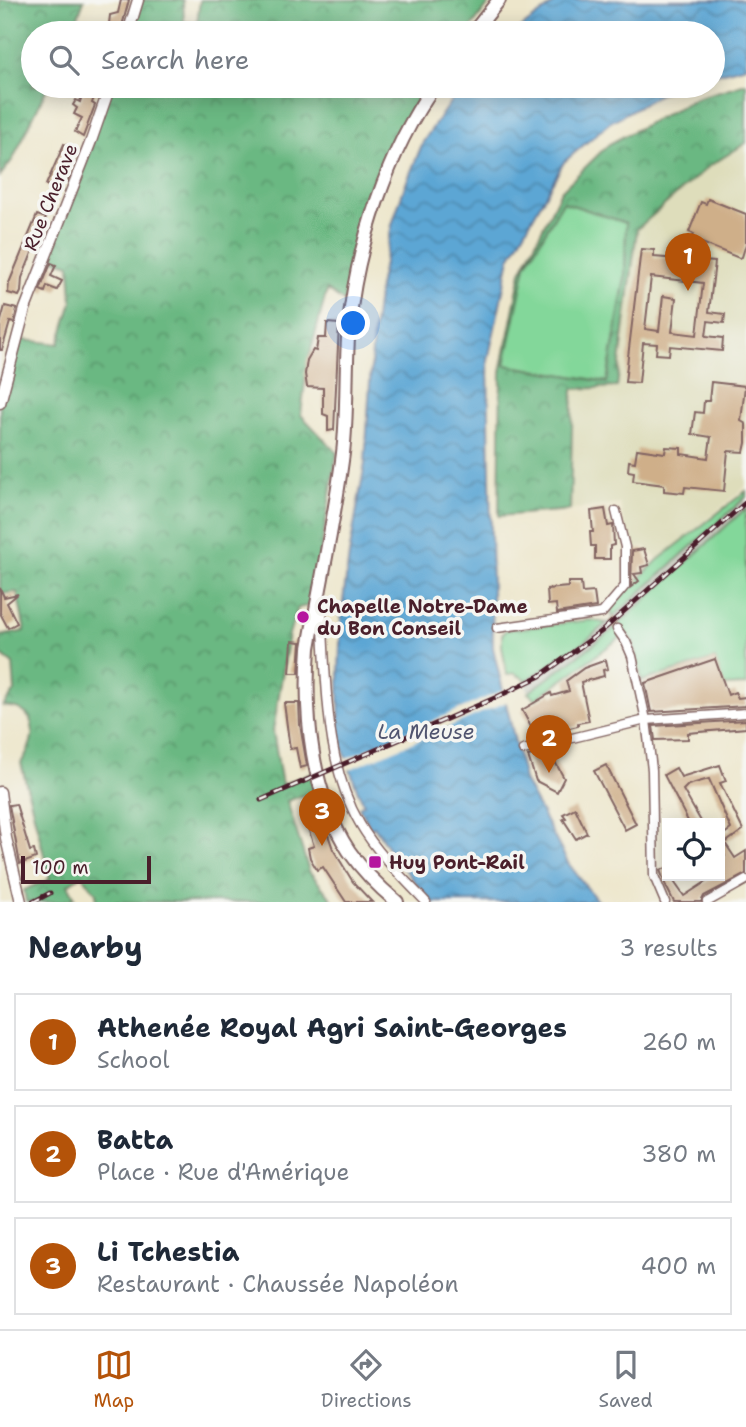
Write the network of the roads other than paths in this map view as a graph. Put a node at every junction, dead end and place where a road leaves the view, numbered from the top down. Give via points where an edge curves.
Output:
1 (138, 0) edge
2 (499, 0) edge
3 (132, 21) edge
4 (482, 21) edge
5 (106, 98) edge
6 (426, 98) edge
7 (0, 402) edge
8 (616, 511) dead end
9 (317, 604) junction
10 (602, 613) junction
11 (609, 620) tunnel mouth
12 (497, 628) dead end
13 (617, 629) tunnel mouth
14 (746, 713) edge
15 (646, 720) junction
16 (523, 750) dead end
17 (0, 792) edge
18 (746, 880) edge
19 (21, 902) edge
20 (397, 902) edge
21 (426, 902) edge
22 (665, 902) edge
23 (708, 902) edge

1 - 3 street
2 - 4 main road
5 - 7 street, Rue Cherave via 25,309
6 - 9 main road via 384,180 356,282 349,325 343,452
8 - 10 street via 625,547 625,586
9 - 20 main road via 307,687 317,770 349,851
9 - 21 street via 322,612 333,741 352,810 371,842
10 - 11 street
10 - 12 street
13 - 15 street via 632,656
14 - 15 street
15 - 16 street
15 - 22 street via 654,876
17 - 19 street
18 - 23 street

